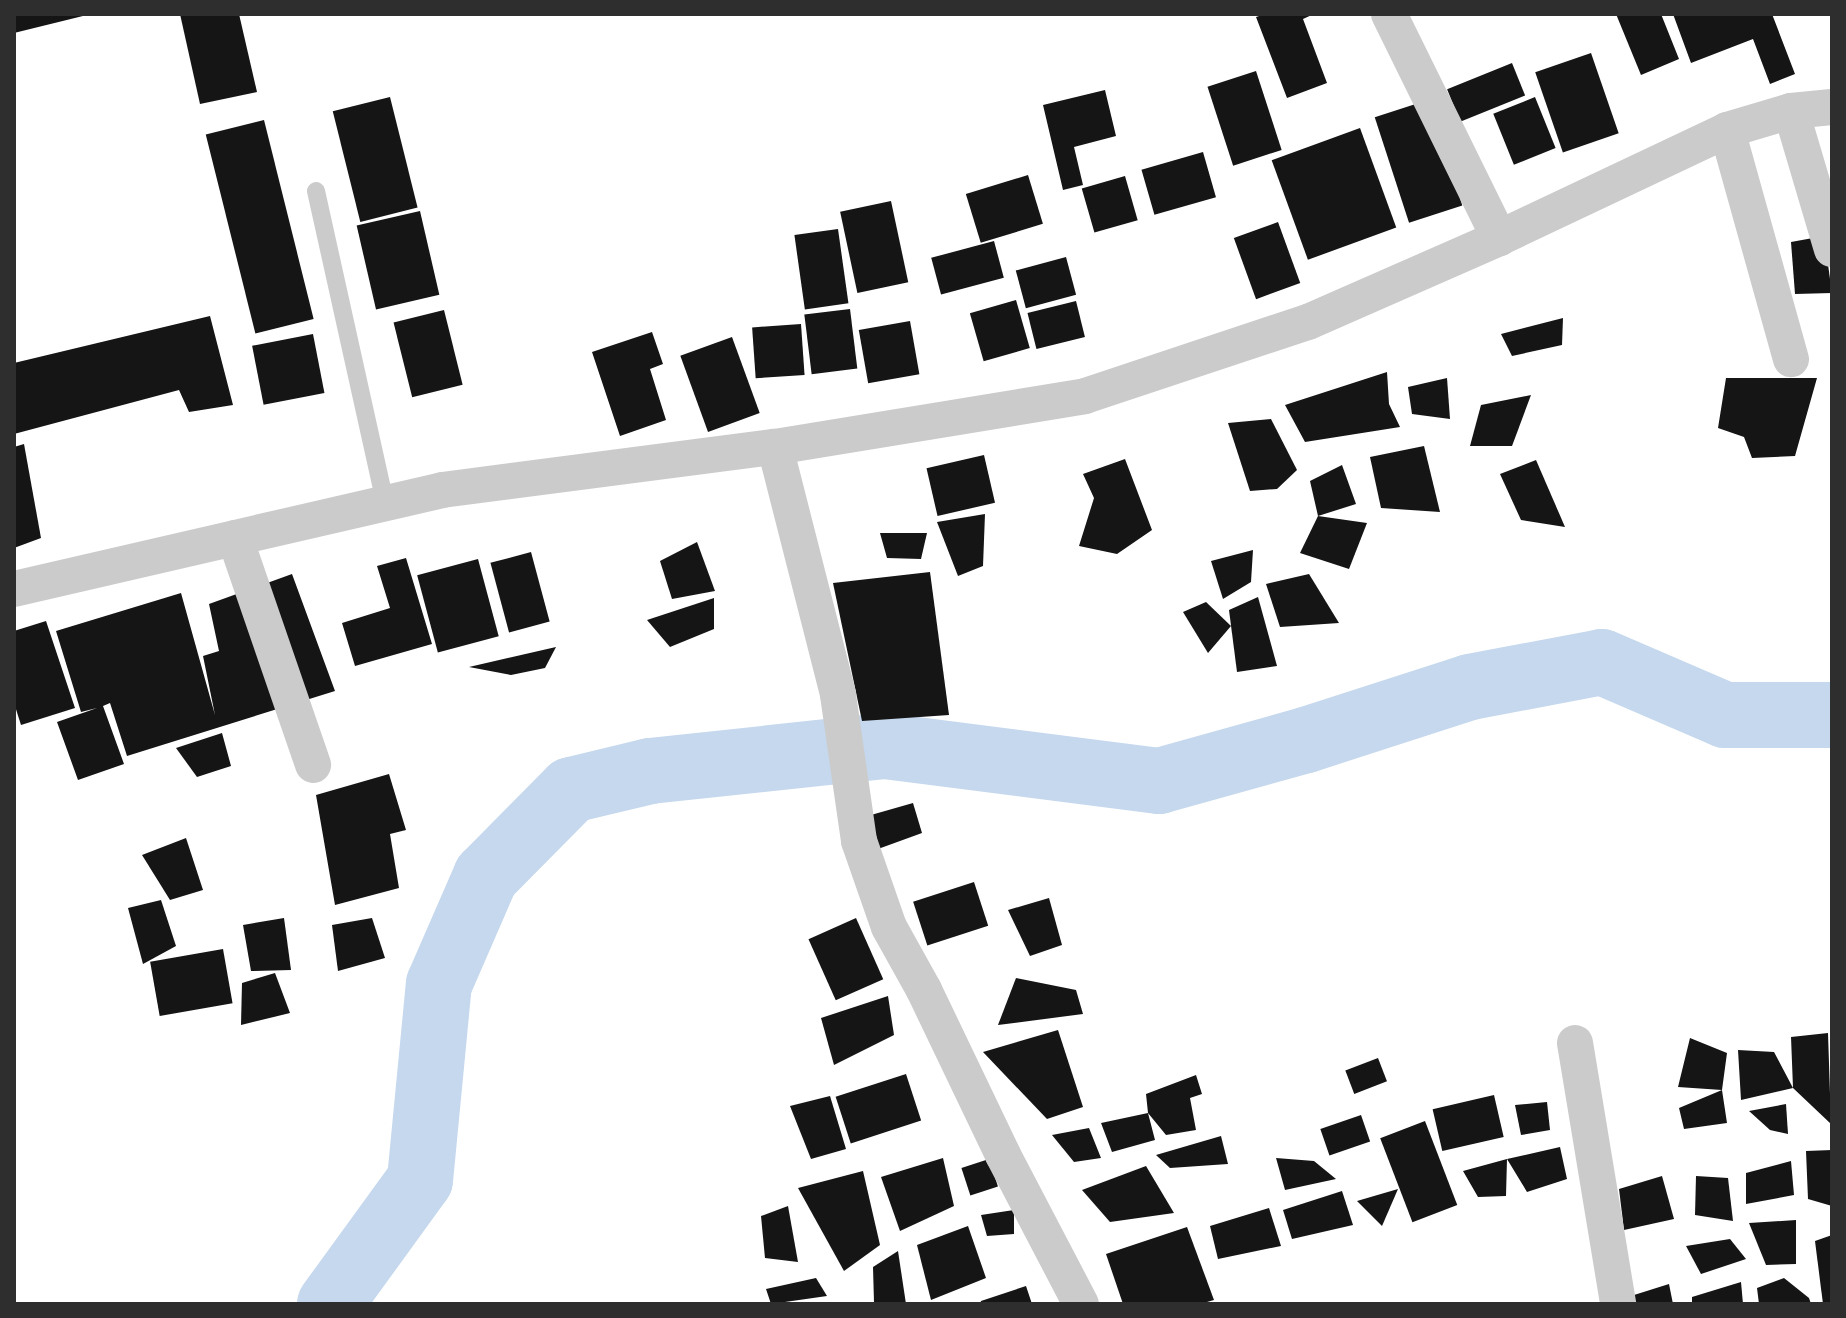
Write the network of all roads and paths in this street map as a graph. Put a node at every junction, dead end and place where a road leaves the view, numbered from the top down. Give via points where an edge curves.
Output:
1 (1389, 14) edge
2 (1832, 107) edge
3 (1791, 111) junction
4 (1727, 130) junction
5 (316, 191) dead end
6 (1499, 238) junction
7 (1832, 249) edge
8 (1791, 359) dead end
9 (775, 447) junction
10 (385, 501) junction
11 (235, 538) junction
12 (14, 589) edge
13 (313, 765) dead end
14 (1575, 1043) dead end
15 (1081, 1304) edge
16 (1618, 1304) edge

1 - 6 street
2 - 3 street
3 - 4 street
3 - 7 street
4 - 6 street
4 - 8 street
5 - 10 lane
6 - 9 street via 1308,322 1085,396
9 - 10 street
9 - 15 street via 838,695 859,841 889,927
10 - 11 street
11 - 12 street
11 - 13 street
14 - 16 street

